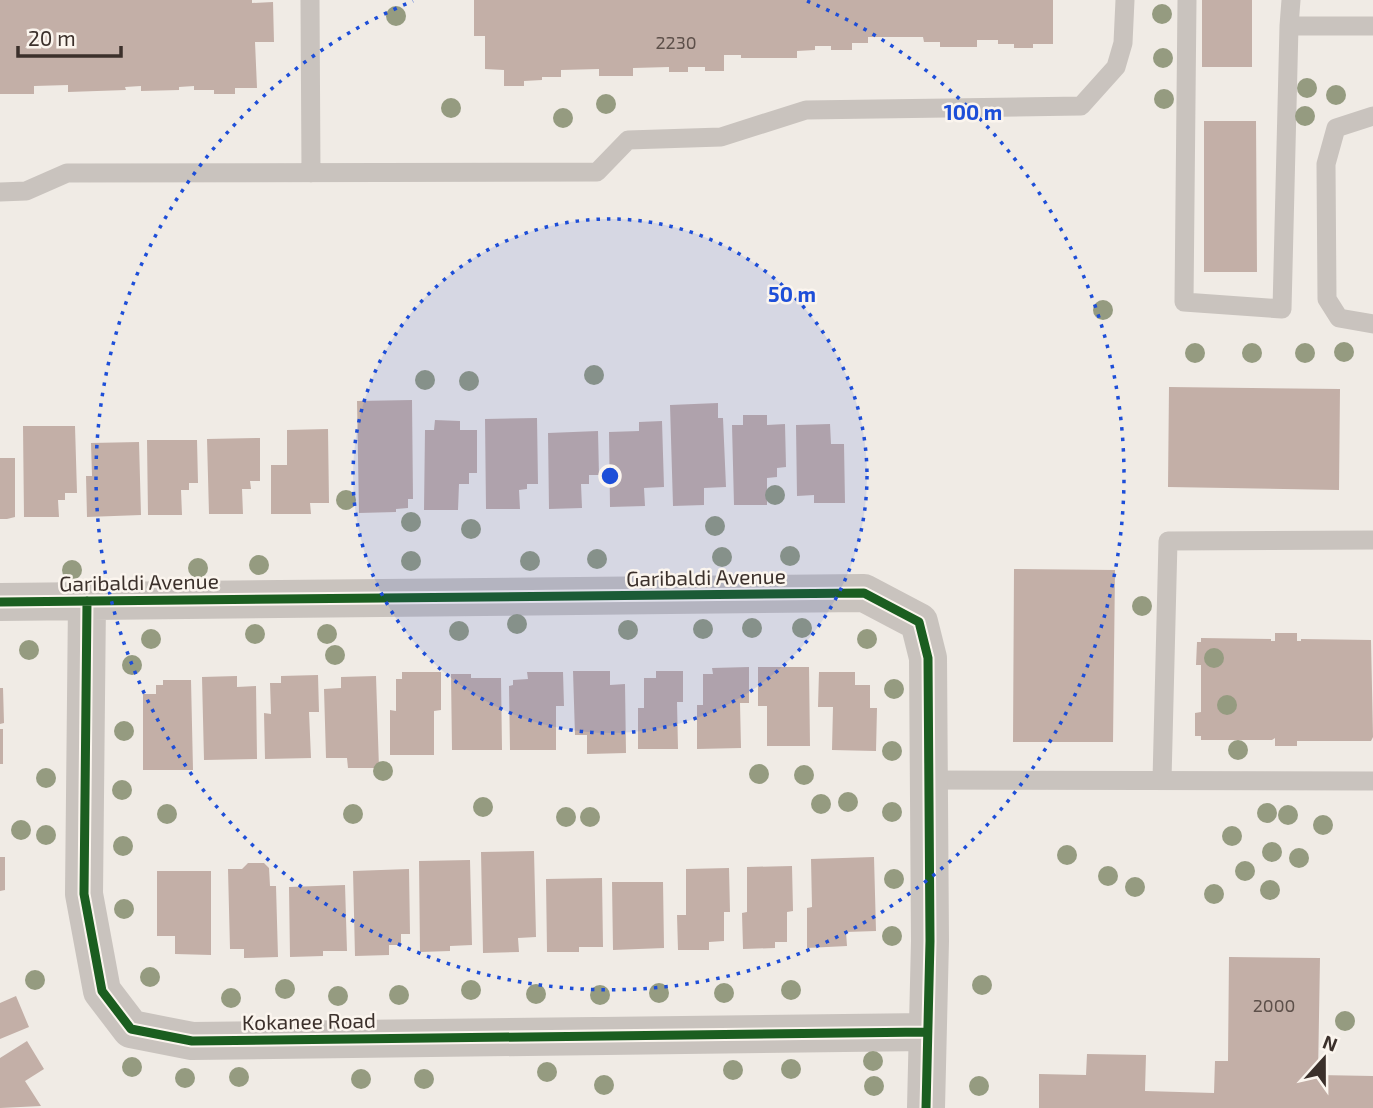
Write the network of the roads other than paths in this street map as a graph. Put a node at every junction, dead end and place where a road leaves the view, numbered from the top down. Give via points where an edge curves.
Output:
1 (310, 0) edge
2 (1125, 0) edge
3 (1187, 0) edge
4 (1291, 0) edge
5 (1289, 26) junction
6 (1373, 26) edge
7 (1373, 116) edge
8 (311, 173) junction
9 (0, 192) edge
10 (1373, 324) edge
11 (1373, 540) edge
12 (87, 601) junction
13 (0, 603) edge
14 (929, 780) junction
15 (1162, 780) junction
16 (1373, 781) edge
17 (926, 1032) junction
18 (926, 1108) edge

1 - 8 lane
2 - 8 lane via 1123,43 1116,67 1081,106 806,110 721,137 628,140 597,172
3 - 5 lane via 1184,302 1282,309
4 - 5 lane
5 - 6 lane
7 - 10 lane via 1336,128 1326,164 1327,299 1339,318
8 - 9 lane via 67,173 26,191
11 - 15 lane via 1168,541
12 - 13 street, Garibaldi Avenue
12 - 14 street, Garibaldi Avenue via 864,593 919,622 928,657
12 - 17 street, Kokanee Road via 84,894 102,991 131,1029 192,1041
14 - 15 lane
14 - 17 street, Garibaldi Avenue
15 - 16 lane
17 - 18 street, Garibaldi Avenue

